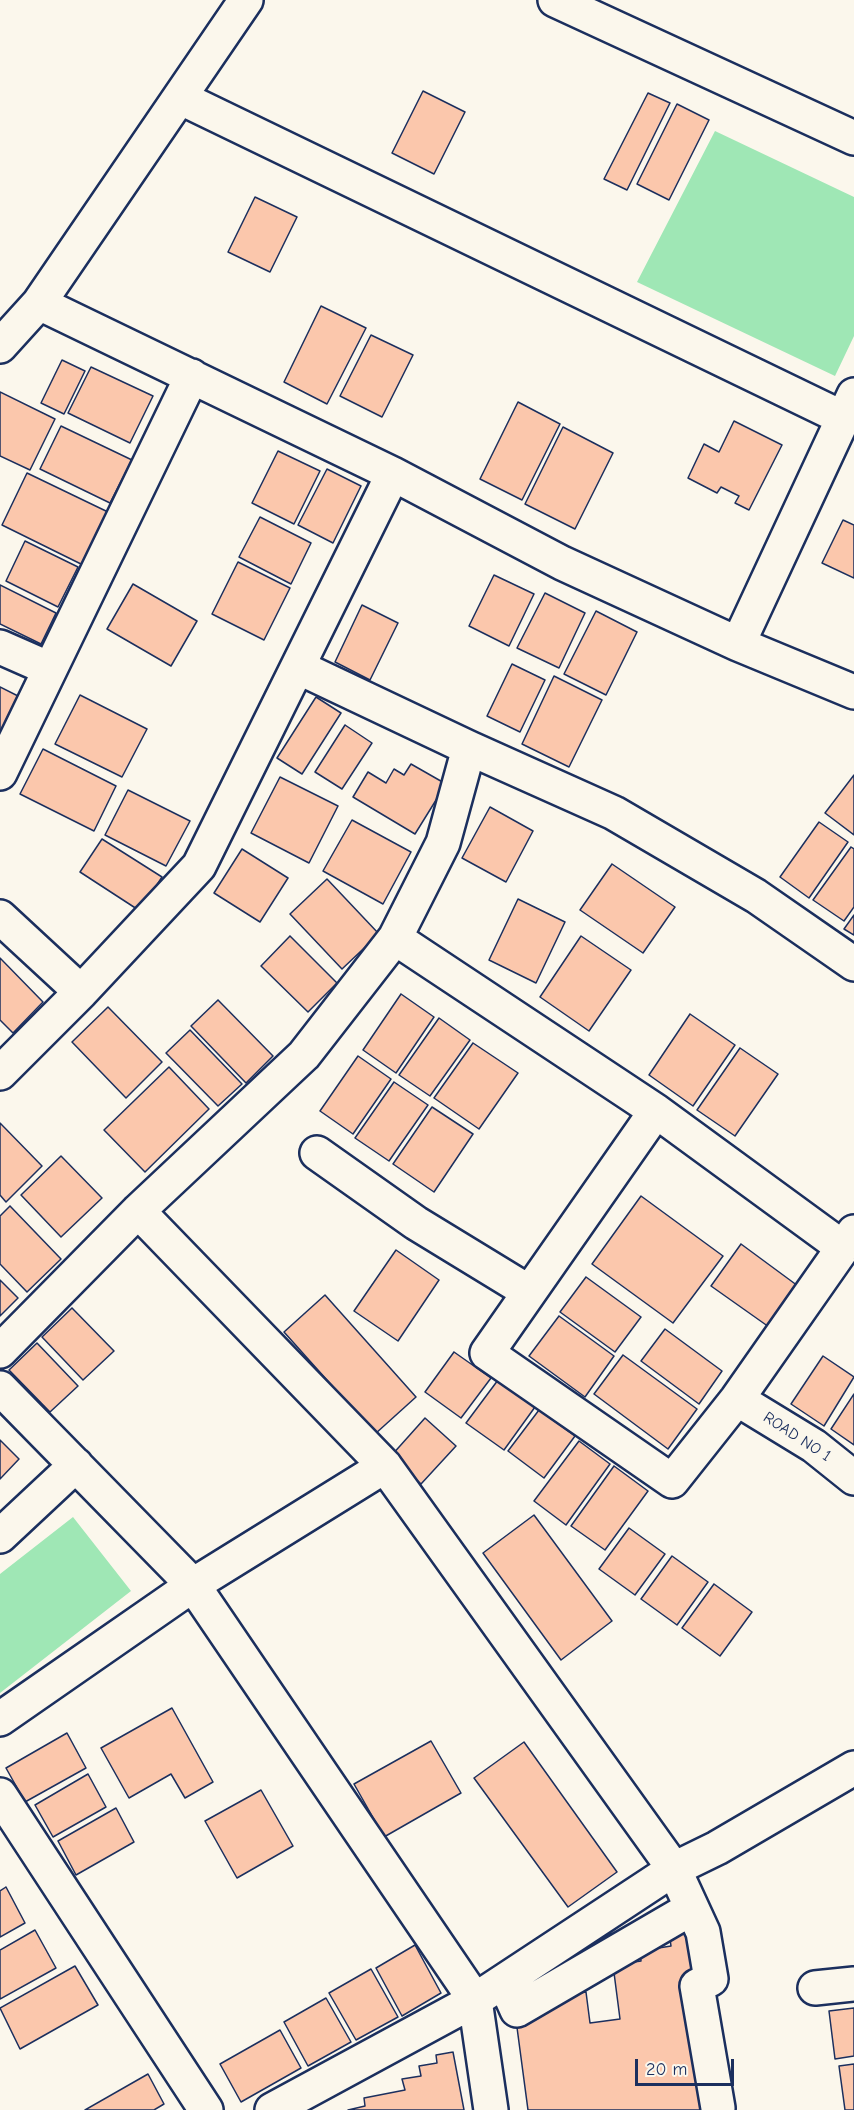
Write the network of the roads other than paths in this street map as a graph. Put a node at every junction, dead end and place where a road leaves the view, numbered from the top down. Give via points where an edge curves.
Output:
1 (246, 0) edge
2 (555, 0) edge
3 (181, 98) junction
4 (854, 138) edge
5 (39, 303) junction
6 (0, 346) edge
7 (192, 376) junction
8 (849, 406) edge
9 (393, 474) junction
10 (738, 644) junction
11 (0, 647) edge
12 (298, 667) junction
13 (50, 669) junction
14 (854, 692) edge
15 (469, 748) junction
16 (0, 773) edge
17 (0, 917) edge
18 (395, 938) junction
19 (854, 964) edge
20 (81, 992) junction
21 (0, 1072) edge
22 (656, 1111) junction
23 (317, 1153) dead end
24 (138, 1210) junction
25 (848, 1239) edge
26 (529, 1292) junction
27 (0, 1351) edge
28 (0, 1388) edge
29 (737, 1399) junction
30 (76, 1465) junction
31 (385, 1466) junction
32 (854, 1478) edge
33 (0, 1536) edge
34 (193, 1585) junction
35 (0, 1719) edge
36 (854, 1768) edge
37 (0, 1795) edge
38 (674, 1869) junction
39 (692, 1908) junction
40 (504, 1981) junction
41 (854, 1984) edge
42 (815, 1988) dead end
43 (475, 2000) junction
44 (718, 2108) dead end
45 (206, 2110) edge
46 (272, 2110) edge
47 (491, 2110) edge

1 - 3 street
2 - 4 street
3 - 5 street
3 - 8 street
5 - 6 street
5 - 7 street
7 - 9 street
7 - 13 street
8 - 10 street
9 - 10 street via 562,563
9 - 12 street
10 - 14 street
11 - 13 street
12 - 15 street
12 - 20 street via 199,866
13 - 16 street
15 - 18 street via 443,843
15 - 19 street via 614,813 756,896
17 - 20 street
18 - 22 street
18 - 24 street via 304,1055
20 - 21 street
22 - 25 street
22 - 26 street
23 - 26 street via 416,1223
24 - 27 street
24 - 31 street
25 - 29 street
26 - 29 street via 487,1353 672,1481
28 - 30 street
29 - 32 street, ROAD NO 1 via 814,1446
30 - 33 street
30 - 34 street
31 - 34 street
31 - 38 street
34 - 35 street
34 - 43 street
36 - 38 street
37 - 45 street
38 - 39 street
38 - 40 street
39 - 40 street via 517,2010
39 - 44 street via 703,1932 711,1979 697,1986
40 - 43 street
41 - 42 street
43 - 46 street
43 - 47 street

